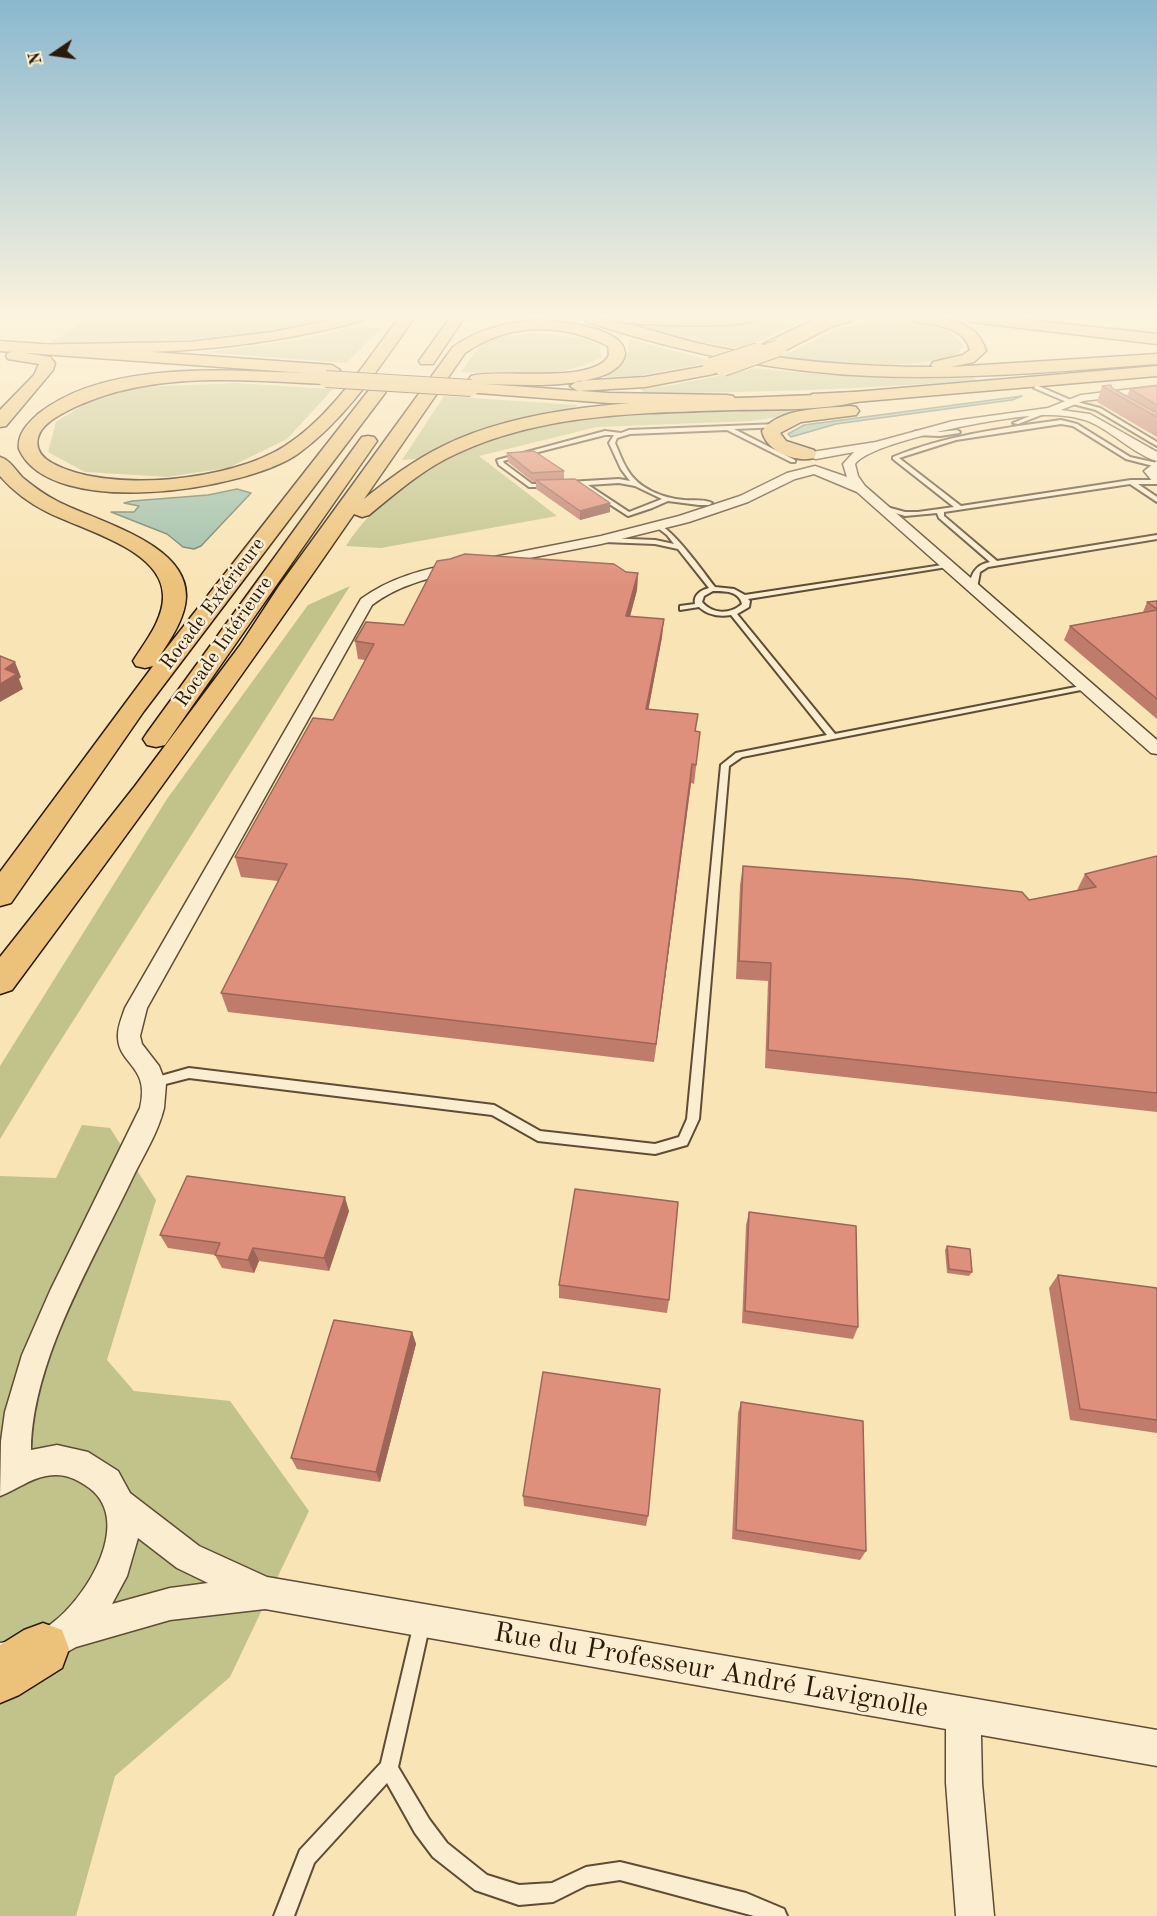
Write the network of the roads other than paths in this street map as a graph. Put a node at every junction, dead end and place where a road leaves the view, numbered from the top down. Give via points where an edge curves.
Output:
1 (10, 407) edge
2 (62, 407) edge
3 (334, 407) edge
4 (364, 407) edge
5 (392, 407) edge
6 (417, 407) edge
7 (662, 407) edge
8 (886, 407) edge
9 (1057, 407) edge
10 (1092, 407) edge
11 (1047, 411) junction
12 (0, 422) edge
13 (778, 426) junction
14 (723, 427) junction
15 (1008, 429) junction
16 (916, 433) junction
17 (619, 434) junction
18 (978, 434) junction
19 (1157, 444) edge
20 (877, 445) junction
21 (805, 457) junction
22 (1157, 457) edge
23 (0, 463) edge
24 (1157, 465) edge
25 (815, 470) junction
26 (1157, 480) edge
27 (1131, 482) junction
28 (580, 483) junction
29 (637, 484) junction
30 (861, 489) junction
31 (667, 499) junction
32 (1157, 500) edge
33 (709, 503) junction
34 (960, 507) junction
35 (883, 508) junction
36 (942, 510) junction
37 (656, 524) junction
38 (1157, 537) edge
39 (601, 540) junction
40 (681, 549) junction
41 (996, 564) junction
42 (947, 565) junction
43 (973, 588) junction
44 (713, 589) junction
45 (745, 597) junction
46 (700, 606) junction
47 (683, 608) dead end
48 (733, 613) junction
49 (251, 646) junction
50 (1086, 687) junction
51 (833, 736) junction
52 (1157, 749) edge
53 (0, 877) edge
54 (0, 895) edge
55 (0, 973) edge
56 (0, 981) edge
57 (154, 1083) junction
58 (7, 1476) edge
59 (121, 1505) junction
60 (265, 1593) junction
61 (423, 1621) junction
62 (37, 1647) edge
63 (0, 1676) edge
64 (963, 1715) junction
65 (1157, 1749) edge
66 (388, 1768) junction
67 (284, 1916) edge
68 (777, 1916) edge
69 (975, 1916) edge

1 - 12 highway
2 - 3 highway via 45,417 28,438 33,458 44,467 79,481 162,485 247,470 289,451 315,430
4 - 54 highway, Rocade Extérieure via 135,706
5 - 55 highway, Rocade Intérieure via 121,789
6 - 49 highway
7 - 49 highway via 614,409 539,421 497,431 421,463 387,486 359,514
8 - 13 highway via 794,420
9 - 11 street
10 - 19 lane
11 - 15 lane
11 - 16 street
11 - 22 street via 1086,416
13 - 14 lane
13 - 21 highway via 771,431 772,438
14 - 17 lane
14 - 21 lane
15 - 18 lane
15 - 24 lane via 1068,423 1128,458
16 - 18 lane
16 - 20 street
17 - 28 lane via 500,460 531,486
17 - 29 lane via 612,442 626,473
18 - 34 lane via 895,458
20 - 21 street
20 - 30 street via 849,464
21 - 25 street via 803,468
21 - 25 street via 827,458 831,463
21 - 33 street via 771,477
23 - 53 highway via 53,507 135,542 155,555 173,584 175,598 164,631 59,782
24 - 26 street via 1150,471
25 - 30 street
25 - 37 street via 791,476 715,509
26 - 27 lane
27 - 32 lane
27 - 34 lane
28 - 29 lane
28 - 31 lane via 628,514
29 - 31 lane
30 - 35 street
31 - 33 lane
33 - 37 street
34 - 36 lane
35 - 36 lane via 905,514
35 - 42 street
36 - 41 lane via 941,516
37 - 39 street
37 - 40 lane
38 - 41 lane
39 - 40 lane via 655,542
39 - 57 street via 439,570 392,586 366,603 136,1008 129,1038 132,1050
40 - 44 lane
41 - 43 lane via 980,568 974,575
42 - 43 street
42 - 45 lane
43 - 50 street
44 - 45 lane via 735,591
44 - 46 lane via 701,594
45 - 48 lane via 744,608
46 - 47 lane
46 - 48 lane via 717,613
48 - 51 lane
49 - 56 highway via 146,792
50 - 51 lane
50 - 52 street
51 - 57 lane via 740,755 724,765 693,1119 682,1141 655,1149 538,1136 494,1110 189,1073
57 - 58 street via 155,1100 150,1116 61,1298 26,1380
58 - 59 street via 43,1461 69,1460 92,1468 110,1483
59 - 60 street, Rue du Professeur André Lavignolle via 188,1557
59 - 62 street via 123,1536 115,1570 97,1603
60 - 61 street, Rue du Professeur André Lavignolle
60 - 62 street, Rue du Professeur André Lavignolle via 170,1604
61 - 64 street, Rue du Professeur André Lavignolle
61 - 66 lane
62 - 63 highway
64 - 65 street, Rue du Professeur André Lavignolle
64 - 69 street via 964,1783
66 - 67 lane via 307,1857
66 - 68 lane via 440,1850 482,1883 519,1895 553,1892 586,1876 620,1871 746,1903

